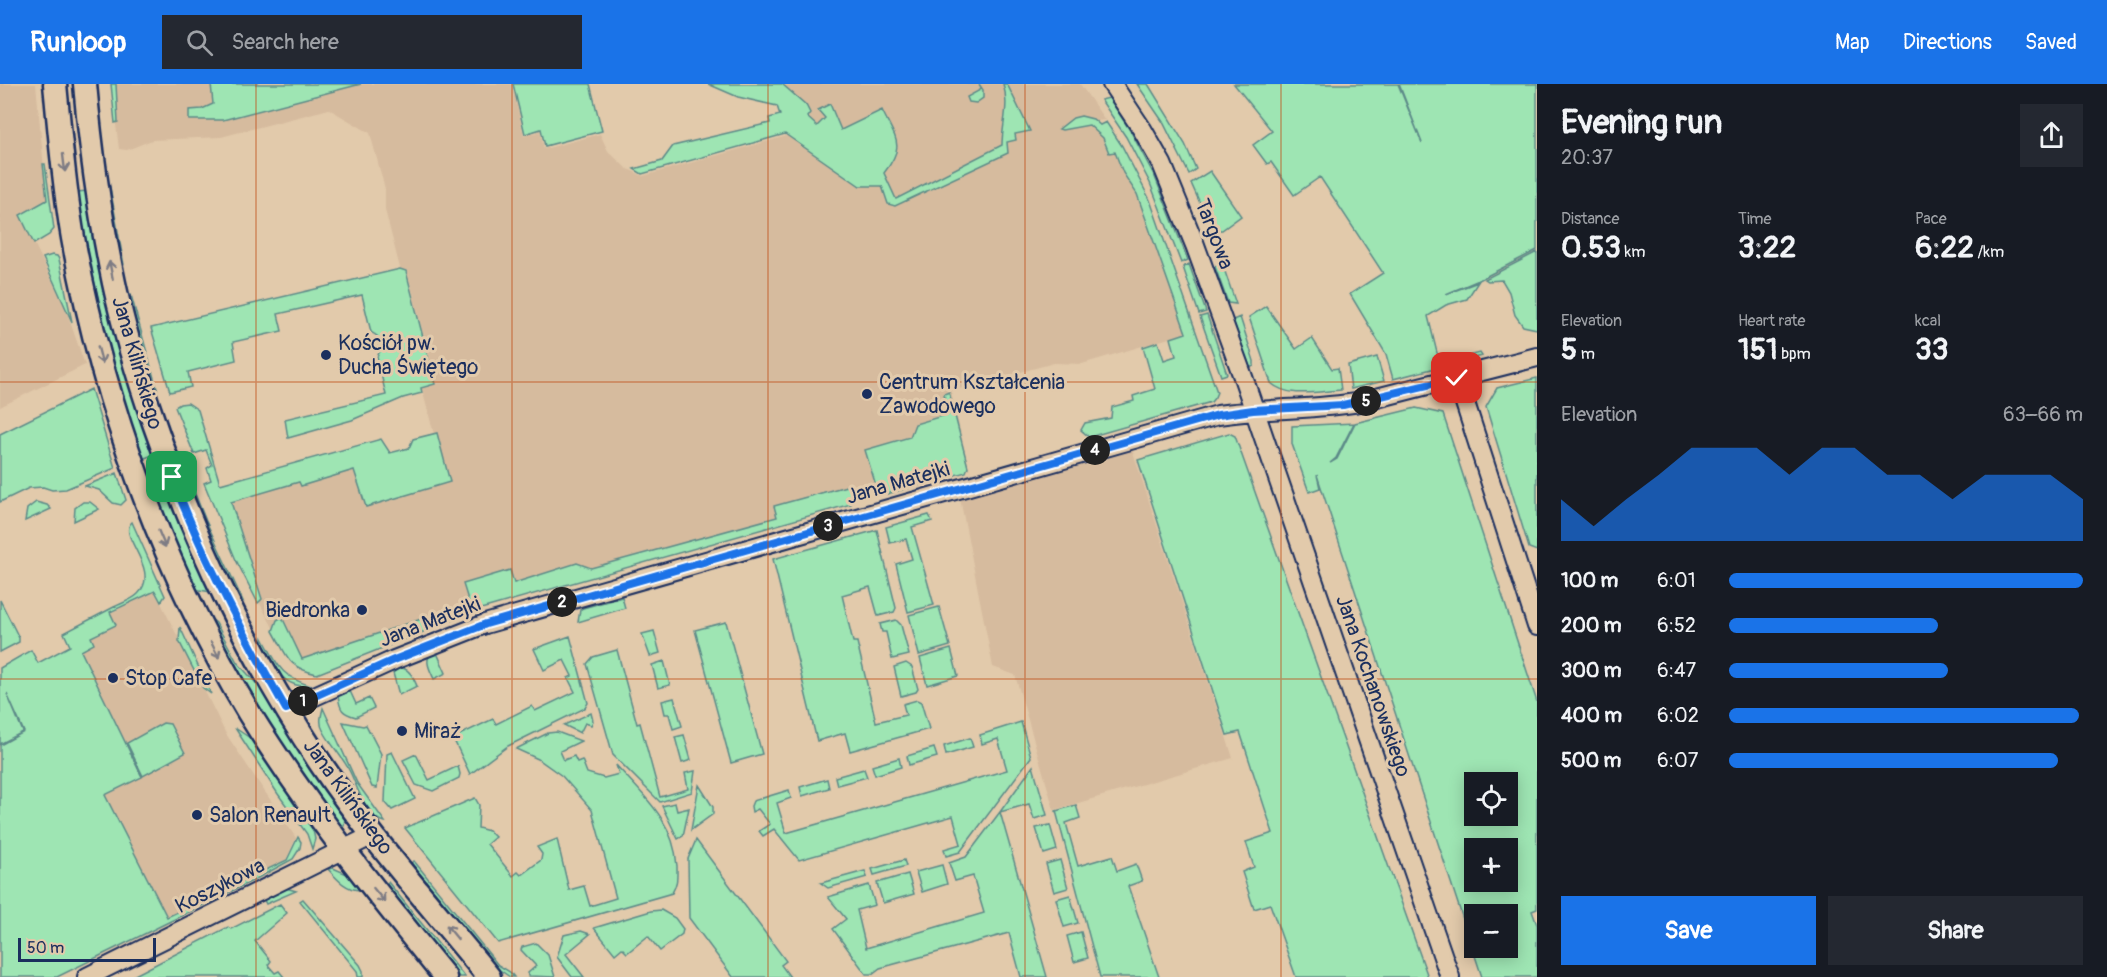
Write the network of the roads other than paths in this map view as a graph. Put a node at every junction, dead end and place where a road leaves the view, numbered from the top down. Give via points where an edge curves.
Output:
1 (56, 84) edge
2 (85, 84) edge
3 (1112, 84) edge
4 (89, 122) junction
5 (59, 125) junction
6 (1537, 357) edge
7 (1457, 378) junction
8 (1253, 410) junction
9 (1529, 574) edge
10 (1537, 626) edge
11 (286, 709) junction
12 (373, 835) junction
13 (343, 849) junction
14 (87, 977) edge
15 (446, 977) edge
16 (489, 977) edge
17 (1450, 977) edge

1 - 5 street, Jana Kilińskiego
2 - 4 street, Jana Kilińskiego
3 - 8 street, Targowa via 1142,129 1173,190
4 - 5 street
11 -> 4 street, Jana Kilińskiego via 240,628 200,544 148,406 114,284
5 -> 13 street, Jana Kilińskiego via 73,237 98,351 147,503 184,588 249,713
6 - 7 street, Jana Matejki
7 - 8 street, Jana Matejki via 1343,405
7 - 9 street
8 - 11 street, Jana Matejki via 1218,415 486,624
8 - 17 street, Jana Kochanowskiego
9 - 10 street
11 - 12 street, Jana Kilińskiego
12 - 13 street, Koszykowa
16 -> 12 street, Jana Kilińskiego
13 - 14 street, Koszykowa
13 -> 15 street, Jana Kilińskiego

